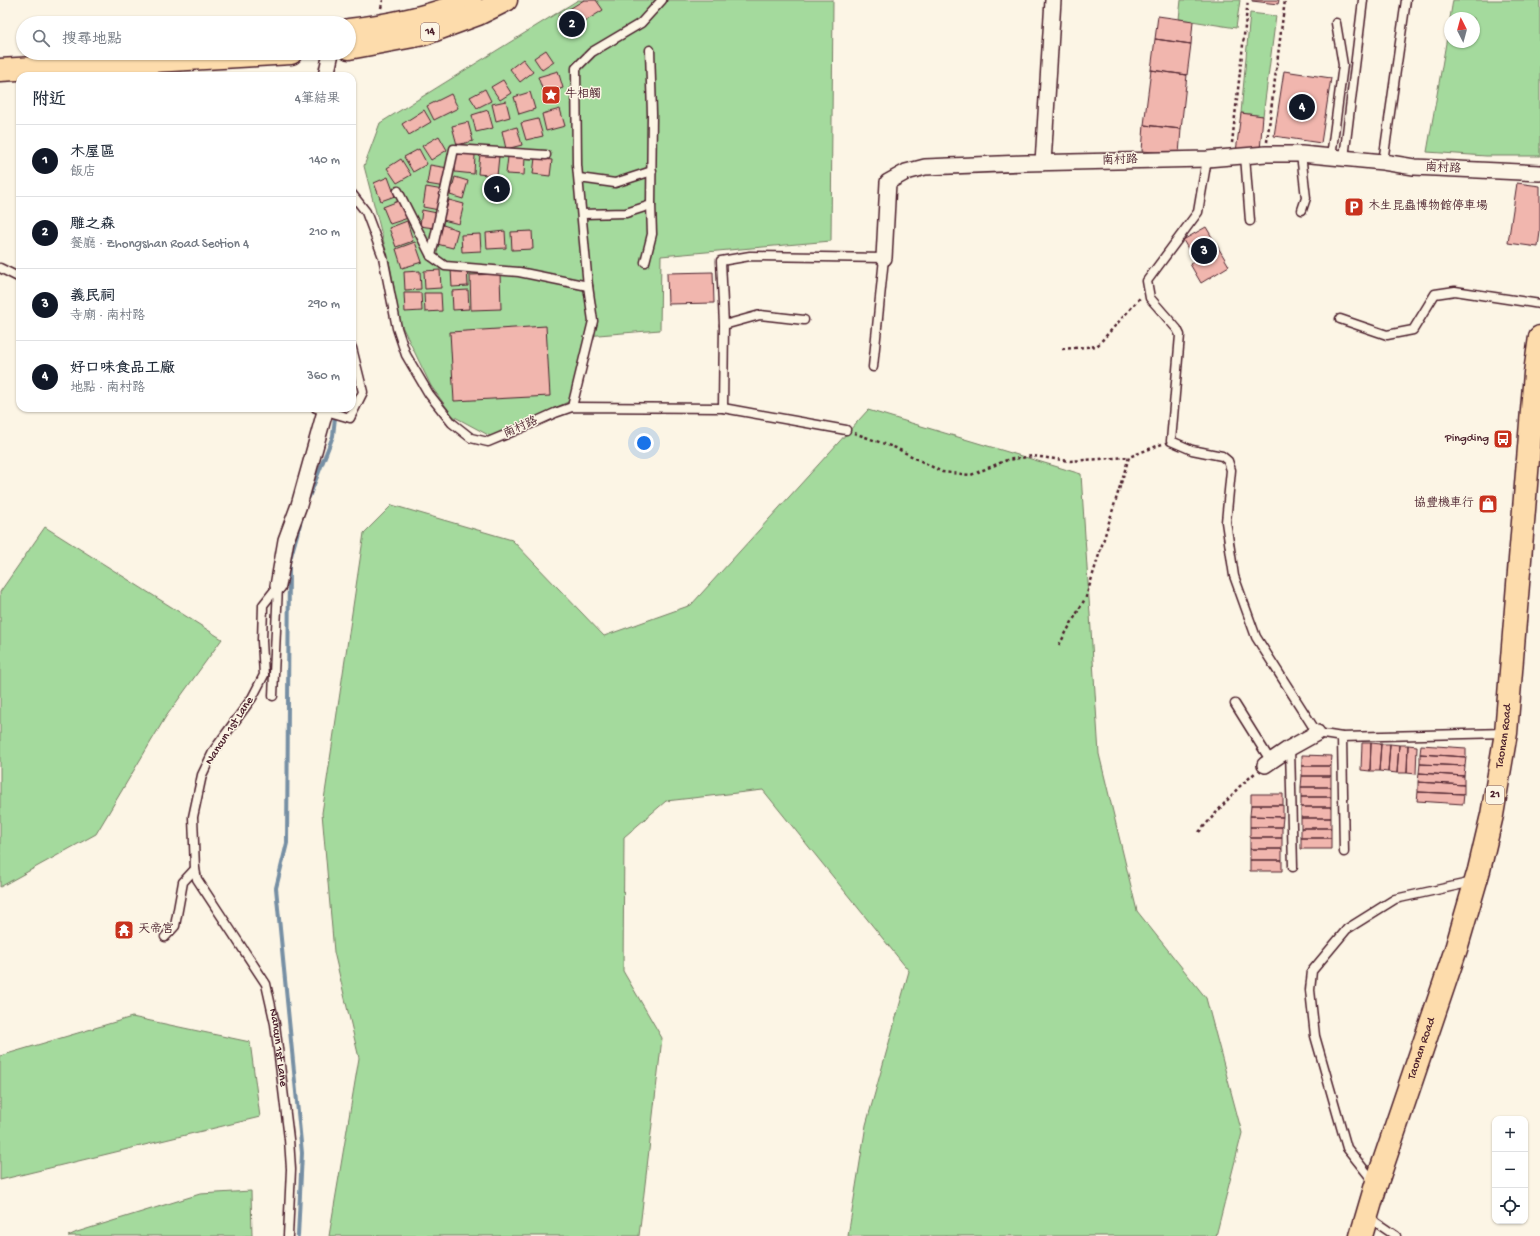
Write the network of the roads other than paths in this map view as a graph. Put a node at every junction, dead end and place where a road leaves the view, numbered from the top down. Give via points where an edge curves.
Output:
1 (470, 0) edge
2 (506, 0) edge
3 (662, 0) edge
4 (1054, 0) edge
5 (1363, 0) edge
6 (1406, 0) edge
7 (1336, 23) dead end
8 (356, 29) edge
9 (356, 47) edge
10 (650, 50) dead end
11 (16, 54) edge
12 (0, 55) edge
13 (171, 60) edge
14 (329, 60) edge
15 (0, 70) edge
16 (327, 72) edge
17 (1301, 154) junction
18 (546, 155) dead end
19 (1238, 157) junction
20 (1338, 157) junction
21 (1207, 159) junction
22 (1043, 163) junction
23 (1374, 164) junction
24 (652, 171) junction
25 (1540, 173) edge
26 (579, 178) junction
27 (398, 191) dead end
28 (356, 199) edge
29 (651, 206) junction
30 (1302, 210) dead end
31 (582, 214) junction
32 (1250, 221) dead end
33 (432, 256) junction
34 (884, 258) junction
35 (645, 262) dead end
36 (0, 268) edge
37 (16, 276) edge
38 (588, 286) junction
39 (1540, 304) edge
40 (1340, 319) dead end
41 (804, 320) dead end
42 (724, 325) junction
43 (1540, 337) edge
44 (356, 364) edge
45 (873, 367) dead end
46 (356, 406) edge
47 (572, 407) junction
48 (723, 408) junction
49 (322, 412) edge
50 (332, 412) edge
51 (353, 412) edge
52 (846, 430) road end
53 (278, 586) junction
54 (272, 696) dead end
55 (1235, 704) dead end
56 (1317, 733) junction
57 (1506, 733) junction
58 (1342, 737) junction
59 (1290, 748) junction
60 (1268, 762) joint
61 (1344, 852) dead end
62 (1293, 867) dead end
63 (195, 869) junction
64 (1476, 881) junction
65 (165, 937) dead end
66 (1376, 1185) junction
67 (1364, 1226) edge
68 (288, 1236) edge
69 (1396, 1236) edge

1 - 8 main road, 14 via 453,8 414,19
2 - 9 main road, 14 via 478,14 424,34
3 - 26 lane via 641,24 592,52 576,68
4 - 22 street via 1054,63
5 - 20 lane
6 - 23 lane
7 - 20 lane via 1343,65
10 - 24 lane
11 - 12 main road
13 - 15 main road
14 - 16 street
17 - 19 street, 南村路
17 - 20 street, 南村路
17 - 30 lane via 1306,198
18 - 33 lane via 454,149
19 - 21 street, 南村路
19 - 32 lane
20 - 23 street, 南村路
21 - 22 street, 南村路
21 - 56 lane via 1198,212 1147,281 1150,298 1180,335 1170,441 1192,450 1222,456 1228,461 1231,470 1226,522 1234,576 1256,637
22 - 34 street, 南村路 via 925,167 906,172 888,182
23 - 25 street, 南村路
24 - 26 lane via 615,183
24 - 29 lane
26 - 31 lane
27 - 33 lane
28 - 47 lane, 南村路 via 366,212 383,257 397,328 406,355 428,394 452,424 471,438 488,442
29 - 31 lane via 626,213
29 - 35 lane via 652,234
31 - 38 lane
33 - 38 lane via 445,266 519,272
34 - 42 lane via 750,256 720,261
34 - 45 lane, 南村路
36 - 37 lane
38 - 47 lane via 593,321
39 - 40 lane via 1455,291 1435,294 1413,330 1387,335
41 - 42 lane via 760,315
42 - 48 lane
43 - 57 main road, Taonan Road / 21 via 1534,380
44 - 46 lane via 363,392
47 - 48 lane, 南村路
48 - 52 lane, 南村路
49 - 53 street, Nancun 1st Lane via 299,505 286,540
50 - 51 lane via 350,418
53 - 54 lane
53 - 63 lane, Nancun 1st Lane via 263,605 264,675 252,698 214,750 202,775 193,817
55 - 60 lane
56 - 58 lane
56 - 59 street
57 - 58 lane
57 - 64 main road, Taonan Road / 21 via 1492,815
58 - 61 lane
59 - 60 street
59 - 62 lane
63 - 65 lane via 183,882 175,926
63 - 68 lane, Nancun 1st Lane via 197,879 266,984 275,1024 289,1139 291,1169
64 - 66 main road, Taonan Road / 21 via 1456,949
64 - 66 lane via 1395,899 1347,929 1312,972 1310,990 1315,1036 1347,1148
66 - 67 main road, Taonan Road / 21
67 - 69 lane

